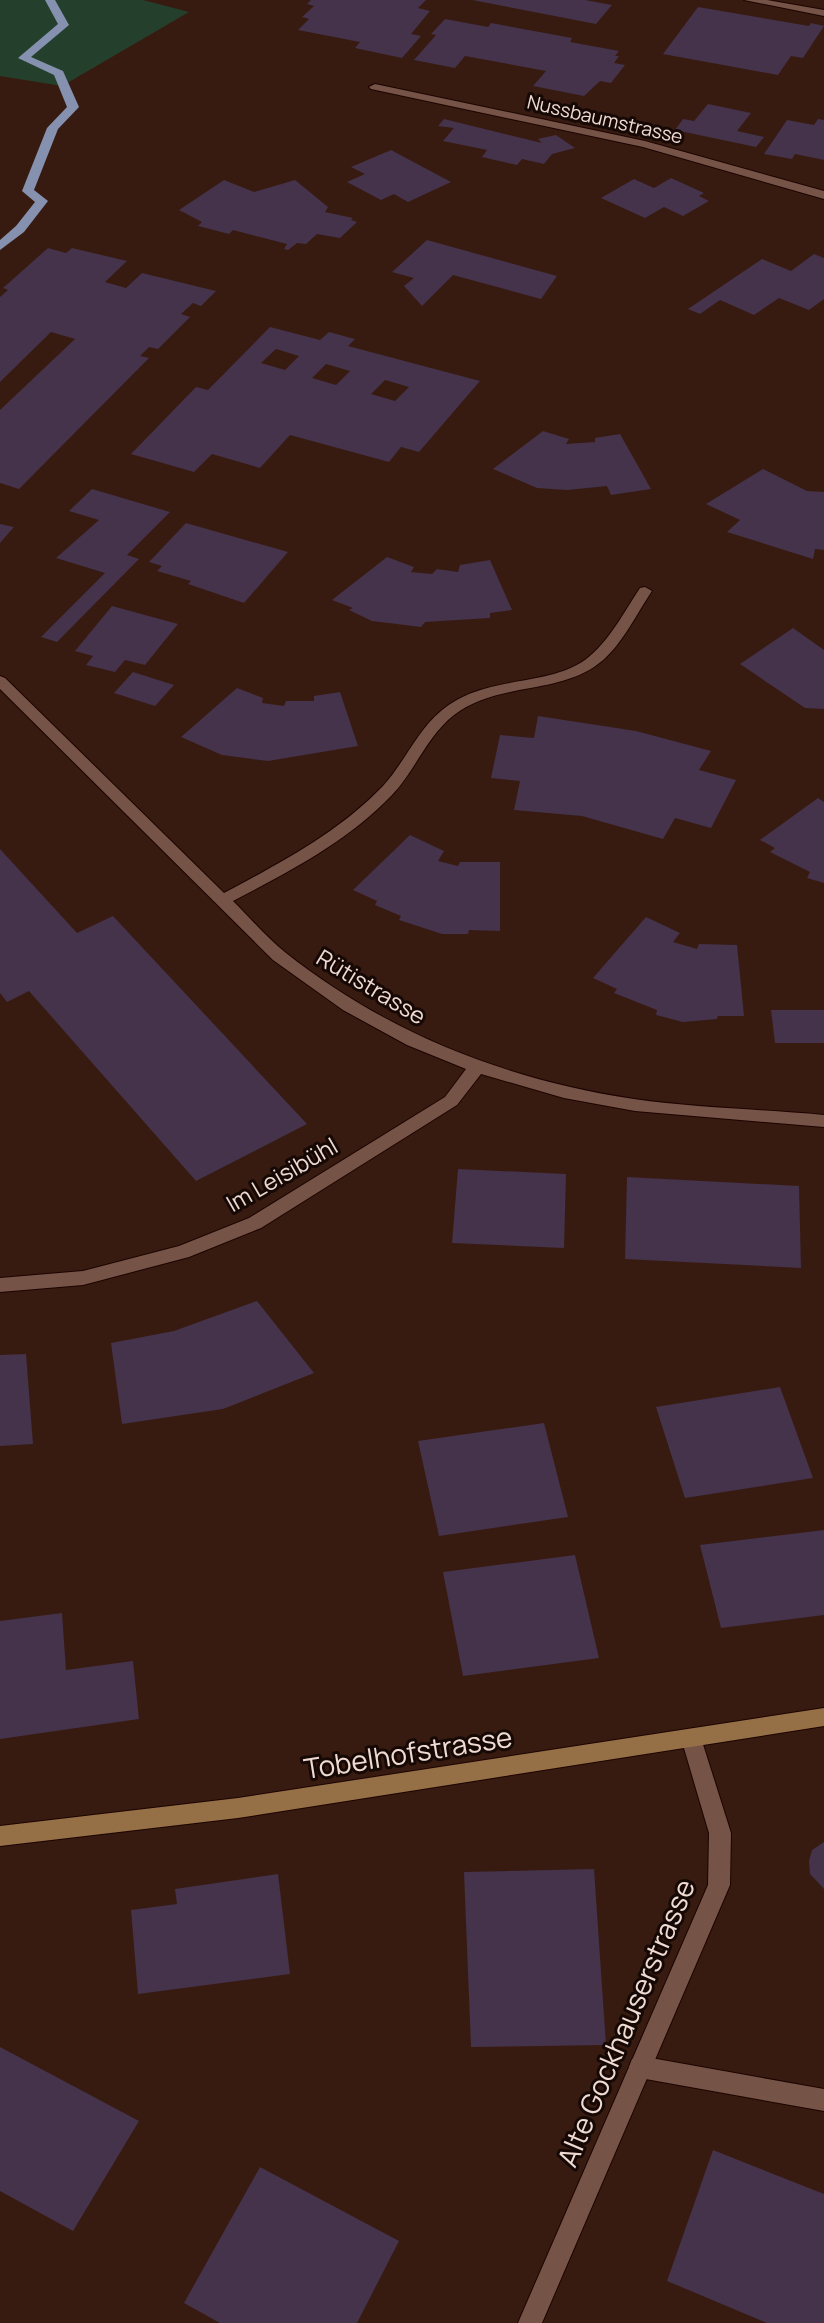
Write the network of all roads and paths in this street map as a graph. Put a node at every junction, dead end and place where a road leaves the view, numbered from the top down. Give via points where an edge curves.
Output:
1 (749, 0) edge
2 (824, 13) edge
3 (375, 87) dead end
4 (824, 195) edge
5 (645, 592) dead end
6 (0, 681) edge
7 (221, 901) junction
8 (477, 1067) junction
9 (824, 1121) edge
10 (0, 1285) edge
11 (824, 1717) edge
12 (691, 1738) junction
13 (0, 1836) edge
14 (640, 2067) junction
15 (824, 2100) edge
16 (530, 2323) edge

1 - 2 street
3 - 4 street, Nussbaumstrasse via 645,144
5 - 7 street via 603,650 583,668 479,693 446,715 388,790 353,823 311,852
6 - 7 street, Rütistrasse
7 - 8 street, Rütistrasse via 279,956 349,1006 412,1041
8 - 9 street, Rütistrasse via 565,1092 635,1105
8 - 10 street, Im Leisibühl via 451,1101 256,1223 183,1252 83,1278
11 - 12 main road, Tobelhofstrasse
12 - 13 main road, Tobelhofstrasse via 238,1808
12 - 14 street, Alte Gockhauserstrasse via 720,1833 719,1885
14 - 15 street
14 - 16 street, Alte Gockhauserstrasse

